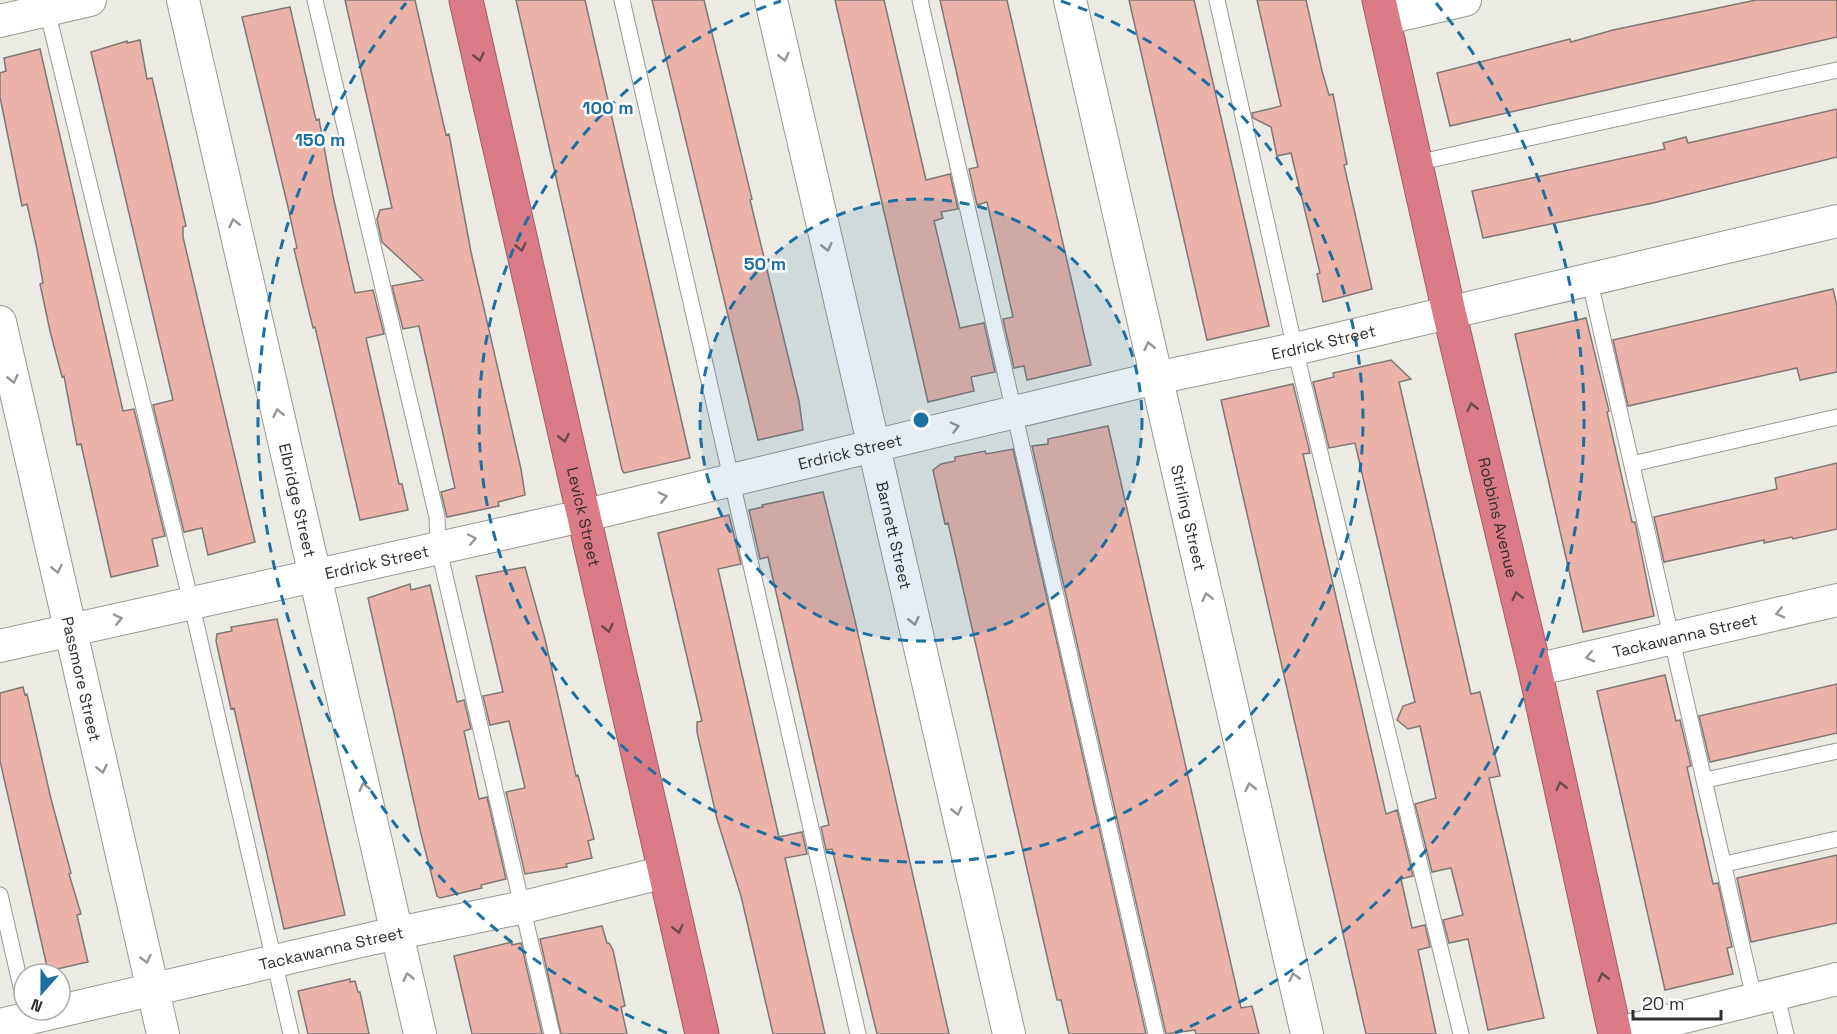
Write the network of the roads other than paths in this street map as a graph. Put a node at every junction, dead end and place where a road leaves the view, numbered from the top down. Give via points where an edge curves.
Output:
1 (90, 0) edge
2 (183, 0) edge
3 (315, 0) edge
4 (466, 0) edge
5 (622, 0) edge
6 (771, 0) edge
7 (920, 0) edge
8 (1070, 0) edge
9 (1217, 0) edge
10 (1465, 0) edge
11 (1381, 9) edge
12 (47, 10) junction
13 (0, 21) edge
14 (1837, 70) edge
15 (1416, 164) junction
16 (1837, 221) edge
17 (1589, 278) junction
18 (1449, 312) junction
19 (0, 322) edge
20 (1295, 349) junction
21 (1156, 378) junction
22 (1015, 412) junction
23 (1837, 417) edge
24 (873, 447) junction
25 (1632, 465) junction
26 (731, 480) junction
27 (582, 516) junction
28 (438, 546) junction
29 (315, 574) junction
30 (1837, 600) edge
31 (192, 602) junction
32 (70, 630) junction
33 (1672, 638) junction
34 (0, 646) edge
35 (1535, 670) junction
36 (1837, 751) edge
37 (1706, 780) junction
38 (1837, 839) edge
39 (1725, 864) junction
40 (665, 872) junction
41 (0, 895) edge
42 (524, 907) junction
43 (398, 932) junction
44 (274, 961) junction
45 (12, 962) edge
46 (1837, 979) edge
47 (153, 989) junction
48 (1765, 995) junction
49 (72, 1006) edge
50 (163, 1034) edge
51 (291, 1034) edge
52 (420, 1034) edge
53 (552, 1034) edge
54 (702, 1034) edge
55 (858, 1034) edge
56 (1008, 1034) edge
57 (1155, 1034) edge
58 (1307, 1034) edge
59 (1461, 1034) edge
60 (1615, 1034) edge
61 (1786, 1034) edge

1 - 12 street
29 -> 2 street, Elbridge Street
3 - 28 lane via 437,517
4 -> 27 highway, Levick Street
5 - 26 lane
6 -> 24 street, Barnett Street
7 - 22 lane
21 -> 8 street, Stirling Street
9 - 20 lane
10 - 11 street
11 - 15 highway, Robbins Avenue
12 - 13 street
12 - 31 lane
14 - 15 lane
15 - 18 highway, Robbins Avenue
16 - 17 street, Erdrick Street
17 - 18 street, Erdrick Street
17 - 25 lane
18 - 20 street, Erdrick Street
35 -> 18 highway, Robbins Avenue
19 -> 32 street, Passmore Street
20 - 21 street, Erdrick Street
20 - 59 lane
21 - 22 street, Erdrick Street
58 -> 21 street, Stirling Street
24 -> 22 street, Erdrick Street
22 - 57 lane
23 - 25 lane
24 - 26 street, Erdrick Street
24 -> 56 street, Barnett Street
25 - 33 lane
27 -> 26 street, Erdrick Street
26 - 55 lane
28 -> 27 street, Erdrick Street
27 -> 40 highway, Levick Street
28 - 29 street, Erdrick Street
28 - 42 lane
29 - 31 street, Erdrick Street
43 -> 29 street, Elbridge Street
30 -> 33 street, Tackawanna Street
32 -> 31 street, Erdrick Street
31 - 44 lane
32 - 34 street, Erdrick Street
32 -> 47 street, Passmore Street
33 -> 35 street, Tackawanna Street
33 - 37 lane
60 -> 35 highway, Robbins Avenue
36 - 37 lane
37 - 39 lane
38 - 39 lane
39 - 48 lane
40 - 42 street, Tackawanna Street
40 -> 54 highway, Levick Street
41 - 45 lane
42 - 43 street, Tackawanna Street
42 - 53 lane
43 - 44 street, Tackawanna Street
52 -> 43 street, Elbridge Street
44 - 47 street, Tackawanna Street
44 - 51 lane
46 - 48 street
47 - 49 street, Tackawanna Street
47 - 50 street, Passmore Street
48 - 60 street
48 - 61 lane

